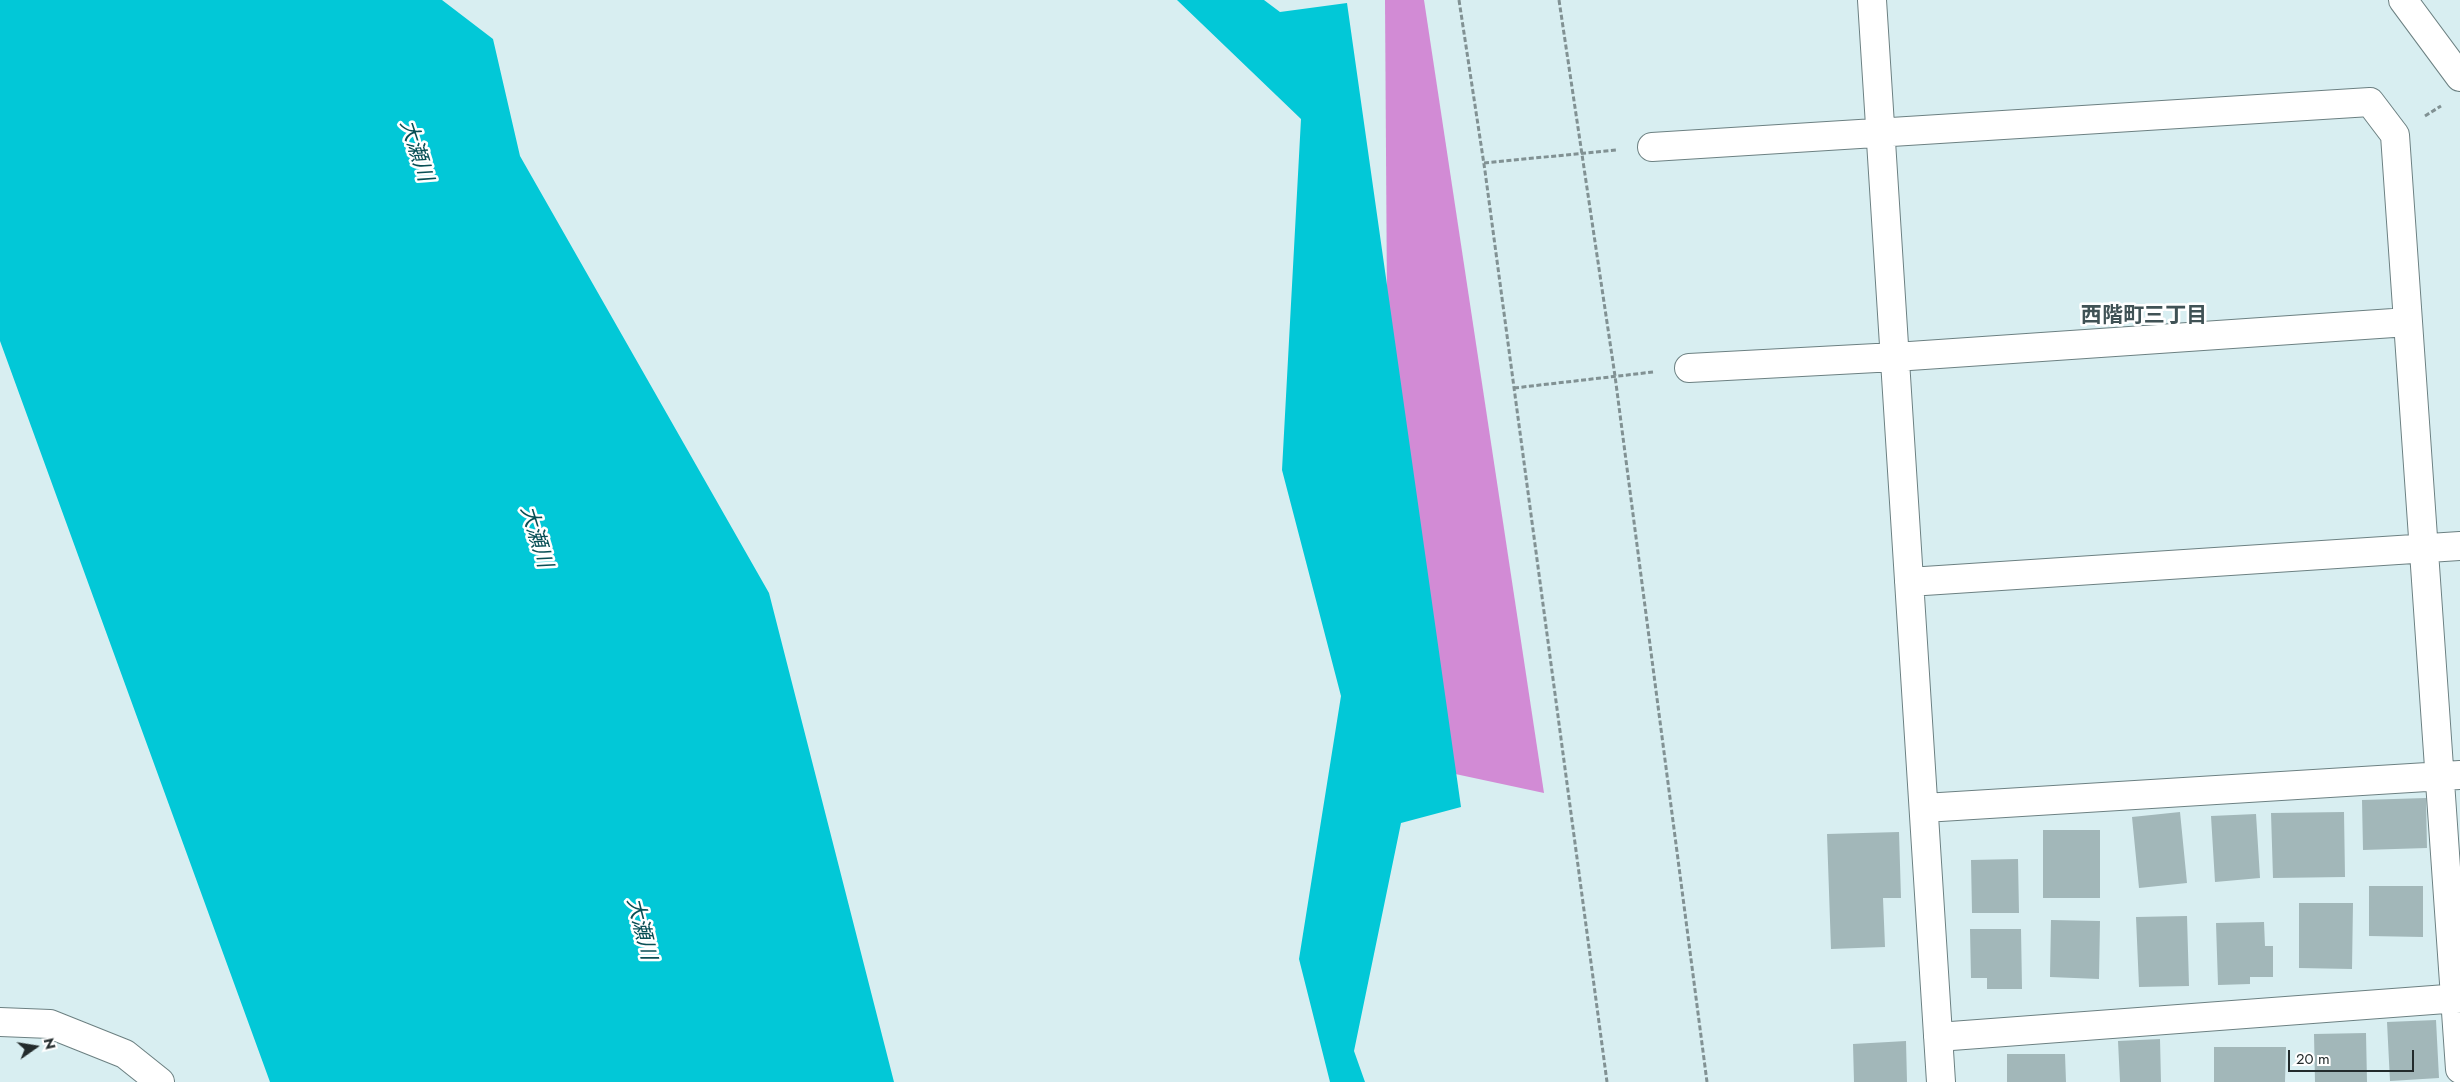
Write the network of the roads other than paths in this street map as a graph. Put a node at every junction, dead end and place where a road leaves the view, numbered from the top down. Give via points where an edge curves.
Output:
1 (1872, 0) edge
2 (2403, 0) edge
3 (2460, 77) edge
4 (1881, 133) junction
5 (1652, 147) road end
6 (2408, 322) junction
7 (1895, 357) junction
8 (1689, 368) road end
9 (2460, 546) edge
10 (2424, 549) junction
11 (1909, 582) junction
12 (2450, 775) edge
13 (1924, 808) junction
14 (2458, 998) edge
15 (0, 1022) edge
16 (1938, 1038) junction
17 (2460, 1069) edge
18 (160, 1082) edge
19 (1941, 1082) edge

1 - 4 street
2 - 3 street
4 - 5 street
4 - 6 street via 2370,102 2395,135
4 - 7 street
6 - 7 street
6 - 10 street
7 - 8 street
7 - 11 street
9 - 10 street
10 - 11 street
10 - 12 street
11 - 13 street
12 - 13 street
12 - 14 street
13 - 16 street
14 - 16 street
14 - 17 street
15 - 18 street via 50,1024 124,1054
16 - 19 street

